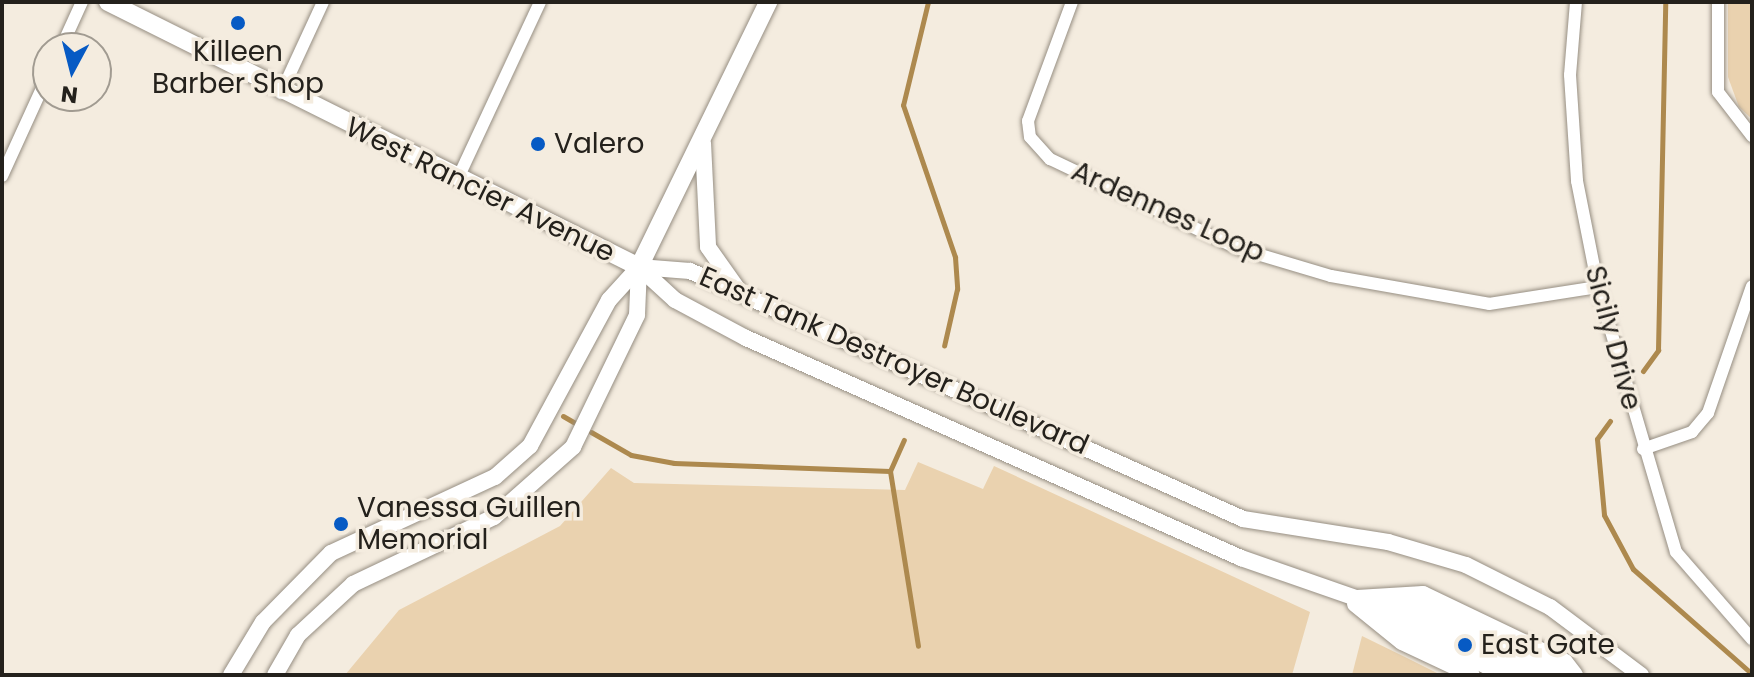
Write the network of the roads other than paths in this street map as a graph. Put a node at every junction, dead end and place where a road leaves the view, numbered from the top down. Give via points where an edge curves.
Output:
1 (82, 2) edge
2 (108, 2) edge
3 (323, 2) edge
4 (540, 2) edge
5 (768, 2) edge
6 (1072, 2) edge
7 (1576, 2) edge
8 (1718, 2) edge
9 (68, 32) edge
10 (281, 93) junction
11 (32, 110) edge
12 (1752, 136) edge
13 (703, 143) junction
14 (2, 176) edge
15 (458, 178) junction
16 (639, 267) junction
17 (1752, 286) edge
18 (1598, 287) junction
19 (740, 292) junction
20 (1643, 449) junction
21 (1348, 598) junction
22 (1752, 639) edge
23 (231, 675) edge
24 (275, 675) edge
25 (1472, 675) edge
26 (1505, 675) edge
27 (1532, 675) edge
28 (1561, 675) edge
29 (1575, 675) edge
30 (1641, 675) edge

1 - 9 street
2 - 10 main road, West Rancier Avenue
3 - 10 street
4 - 15 street
5 - 13 main road
6 - 18 street, Ardennes Loop via 1028,121 1030,137 1050,159 1237,248 1331,276 1489,304
7 - 18 street, Sicily Drive via 1570,75 1577,181
8 - 12 street via 1718,92
10 - 15 main road, West Rancier Avenue
11 - 14 street
13 - 16 main road
13 - 19 street via 708,247
15 - 16 main road, West Rancier Avenue
16 - 19 street, East Tank Destroyer Boulevard via 690,271
16 - 21 street, East Tank Destroyer Boulevard via 675,300 746,338
16 - 23 street via 609,300 530,446 495,477 331,553 263,622
16 - 24 street via 637,315 573,447 494,517 353,584 298,635
17 - 20 street via 1708,413 1692,432
18 - 20 street, Sicily Drive
19 - 30 street, East Tank Destroyer Boulevard via 1243,519 1388,542 1466,565 1550,607
20 - 22 street, Sicily Drive via 1676,552
21 - 25 street via 1402,642
21 - 26 street
21 - 27 street via 1413,618
21 - 28 street via 1418,606
21 - 29 street via 1423,594 1565,662

